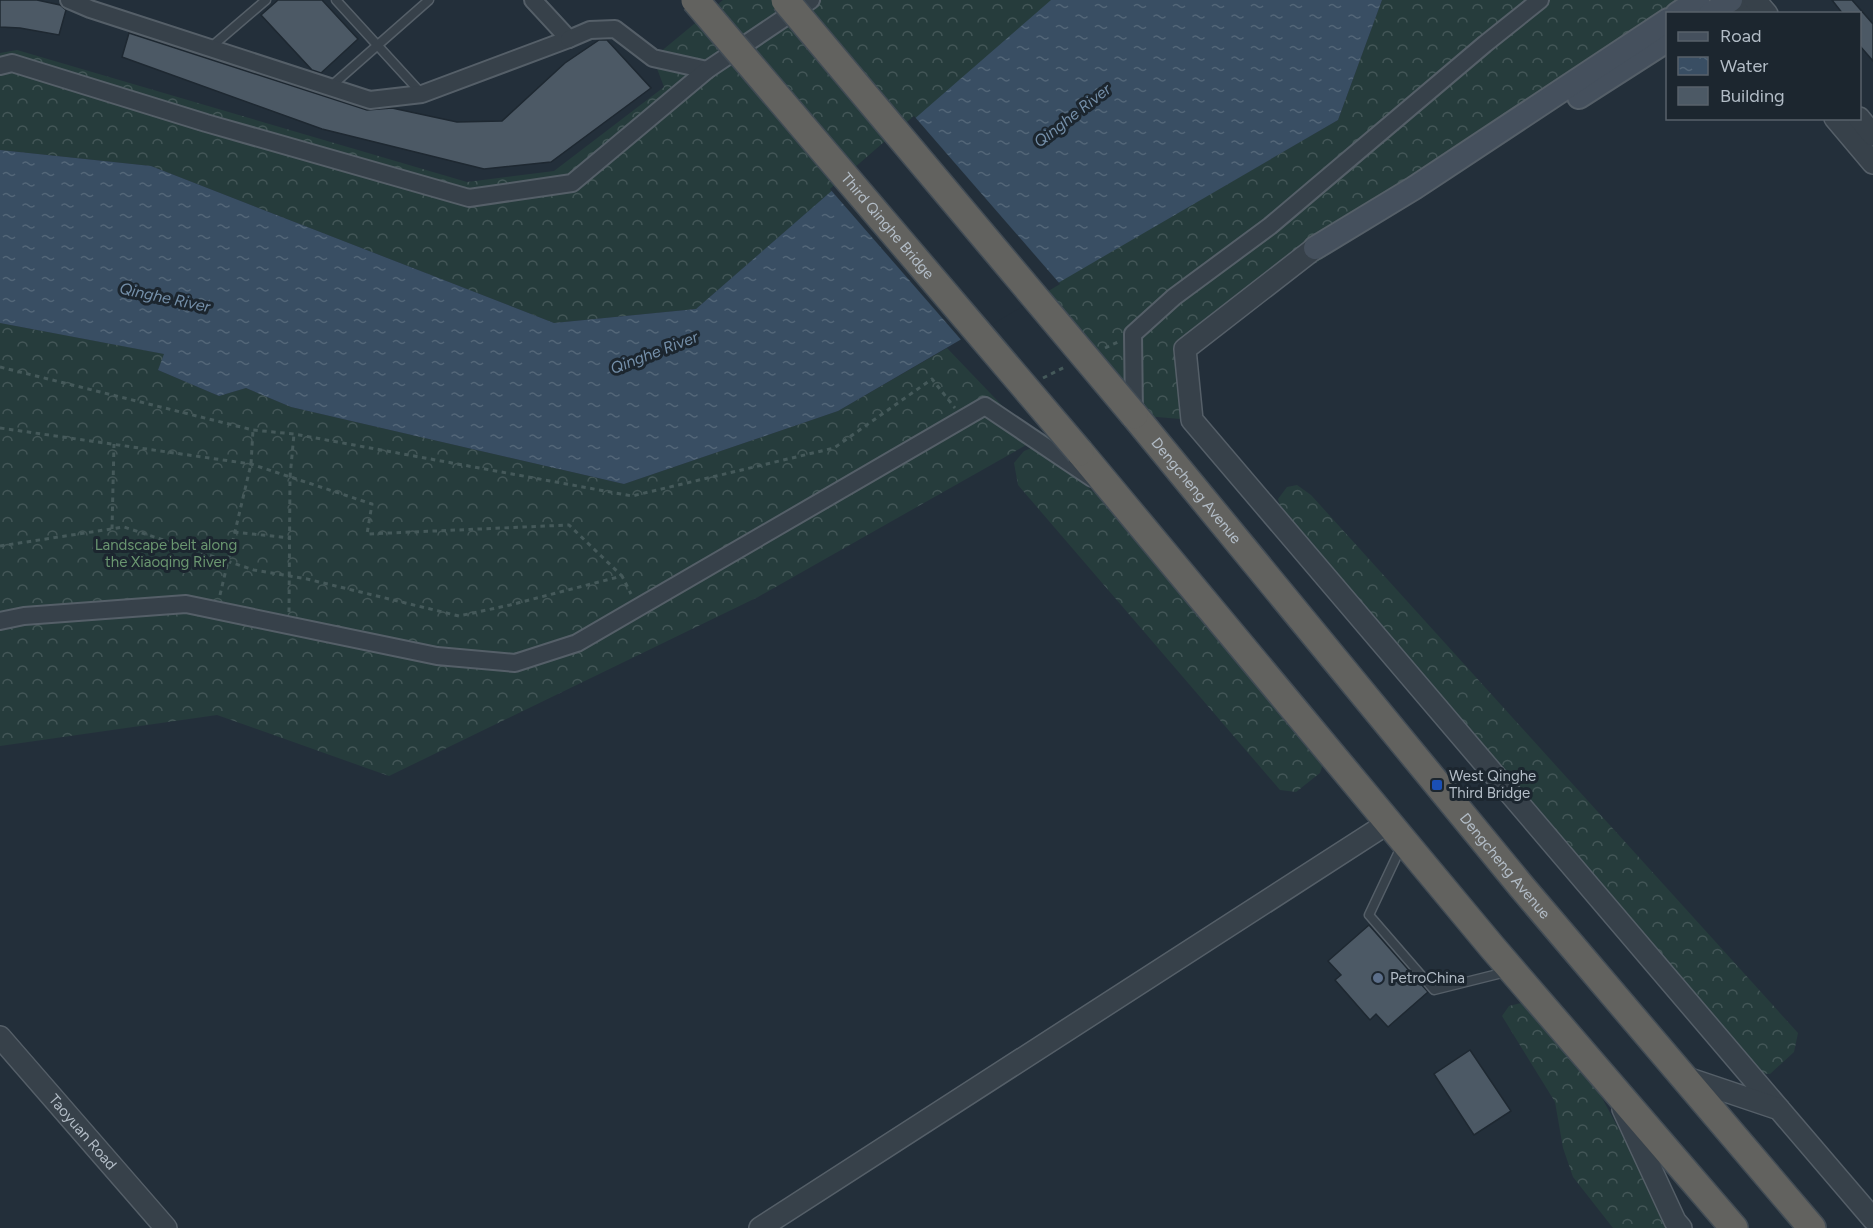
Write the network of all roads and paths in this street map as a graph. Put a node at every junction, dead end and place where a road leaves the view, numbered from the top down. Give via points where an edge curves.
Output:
1 (69, 0) edge
2 (266, 0) edge
3 (336, 0) edge
4 (429, 0) edge
5 (533, 0) edge
6 (695, 0) edge
7 (785, 0) edge
8 (811, 0) edge
9 (1540, 0) edge
10 (1698, 0) edge
11 (1731, 0) edge
12 (1755, 0) edge
13 (95, 5) edge
14 (1680, 12) edge
15 (1713, 12) edge
16 (1742, 12) edge
17 (1765, 12) edge
18 (1666, 21) edge
19 (569, 39) junction
20 (1666, 41) edge
21 (377, 45) junction
22 (211, 47) junction
23 (0, 66) edge
24 (707, 70) junction
25 (330, 87) junction
26 (422, 94) junction
27 (1836, 120) edge
28 (1861, 120) edge
29 (1873, 135) edge
30 (1873, 163) edge
31 (1315, 248) junction
32 (1133, 334) junction
33 (1102, 350) dead end
34 (1070, 365) dead end
35 (0, 367) edge
36 (1038, 380) dead end
37 (1134, 415) junction
38 (963, 419) junction
39 (0, 428) edge
40 (253, 430) junction
41 (294, 434) junction
42 (114, 444) junction
43 (251, 464) junction
44 (290, 477) junction
45 (1113, 492) junction
46 (112, 529) junction
47 (234, 532) junction
48 (290, 538) junction
49 (0, 546) edge
50 (227, 561) junction
51 (290, 576) junction
52 (622, 576) junction
53 (639, 607) junction
54 (216, 610) junction
55 (0, 621) edge
56 (289, 626) junction
57 (1396, 832) junction
58 (1512, 971) junction
59 (0, 1037) edge
60 (1681, 1075) junction
61 (1614, 1089) junction
62 (1779, 1108) junction
63 (1873, 1219) edge
64 (166, 1228) edge
65 (760, 1228) edge
66 (1681, 1228) edge
67 (1734, 1228) edge
68 (1812, 1228) edge

1 - 13 street
2 - 22 lane
3 - 21 lane
4 - 21 lane
5 - 19 street
6 - 45 highway, Third Qinghe Bridge, bridge
7 - 37 highway, bridge
8 - 24 street
9 - 32 street via 1270,226 1174,297
10 - 14 main road
11 - 15 main road
11 - 16 street
12 - 17 street
13 - 22 street
18 - 31 main road via 1414,188
19 - 24 street via 590,30 615,29 653,58
19 - 26 street
20 - 31 main road via 1439,187
21 - 25 lane
21 - 26 lane
22 - 25 street
23 - 24 street via 12,63 469,198 572,183
25 - 26 street via 369,100
27 - 30 street
28 - 29 street
31 - 62 street via 1185,349 1192,420
32 - 33 path
32 - 37 street
34 - 36 path
35 - 40 path
37 - 60 highway, Dengcheng Avenue
38 - 41 path via 932,379 834,448 632,496
38 - 45 street via 985,406
38 - 53 street
39 - 42 path
40 - 41 path
40 - 43 path
41 - 44 path
42 - 43 path
42 - 46 path
43 - 44 path
43 - 47 path
44 - 48 path
44 - 52 path via 372,504 367,534 569,525
45 - 57 highway
46 - 49 path
46 - 50 path via 124,527
47 - 48 path
47 - 50 path
48 - 51 path
50 - 51 path
50 - 54 path
51 - 52 path via 459,616
51 - 56 path
52 - 53 path
53 - 56 street via 577,643 515,663 436,656
54 - 55 street via 186,604
54 - 56 street
57 - 58 highway
57 - 58 lane via 1369,915 1434,990
57 - 65 street
58 - 61 highway
59 - 64 street, Taoyuan Road
60 - 62 street
60 - 68 highway, Dengcheng Avenue
61 - 66 street
61 - 67 highway
62 - 63 street

